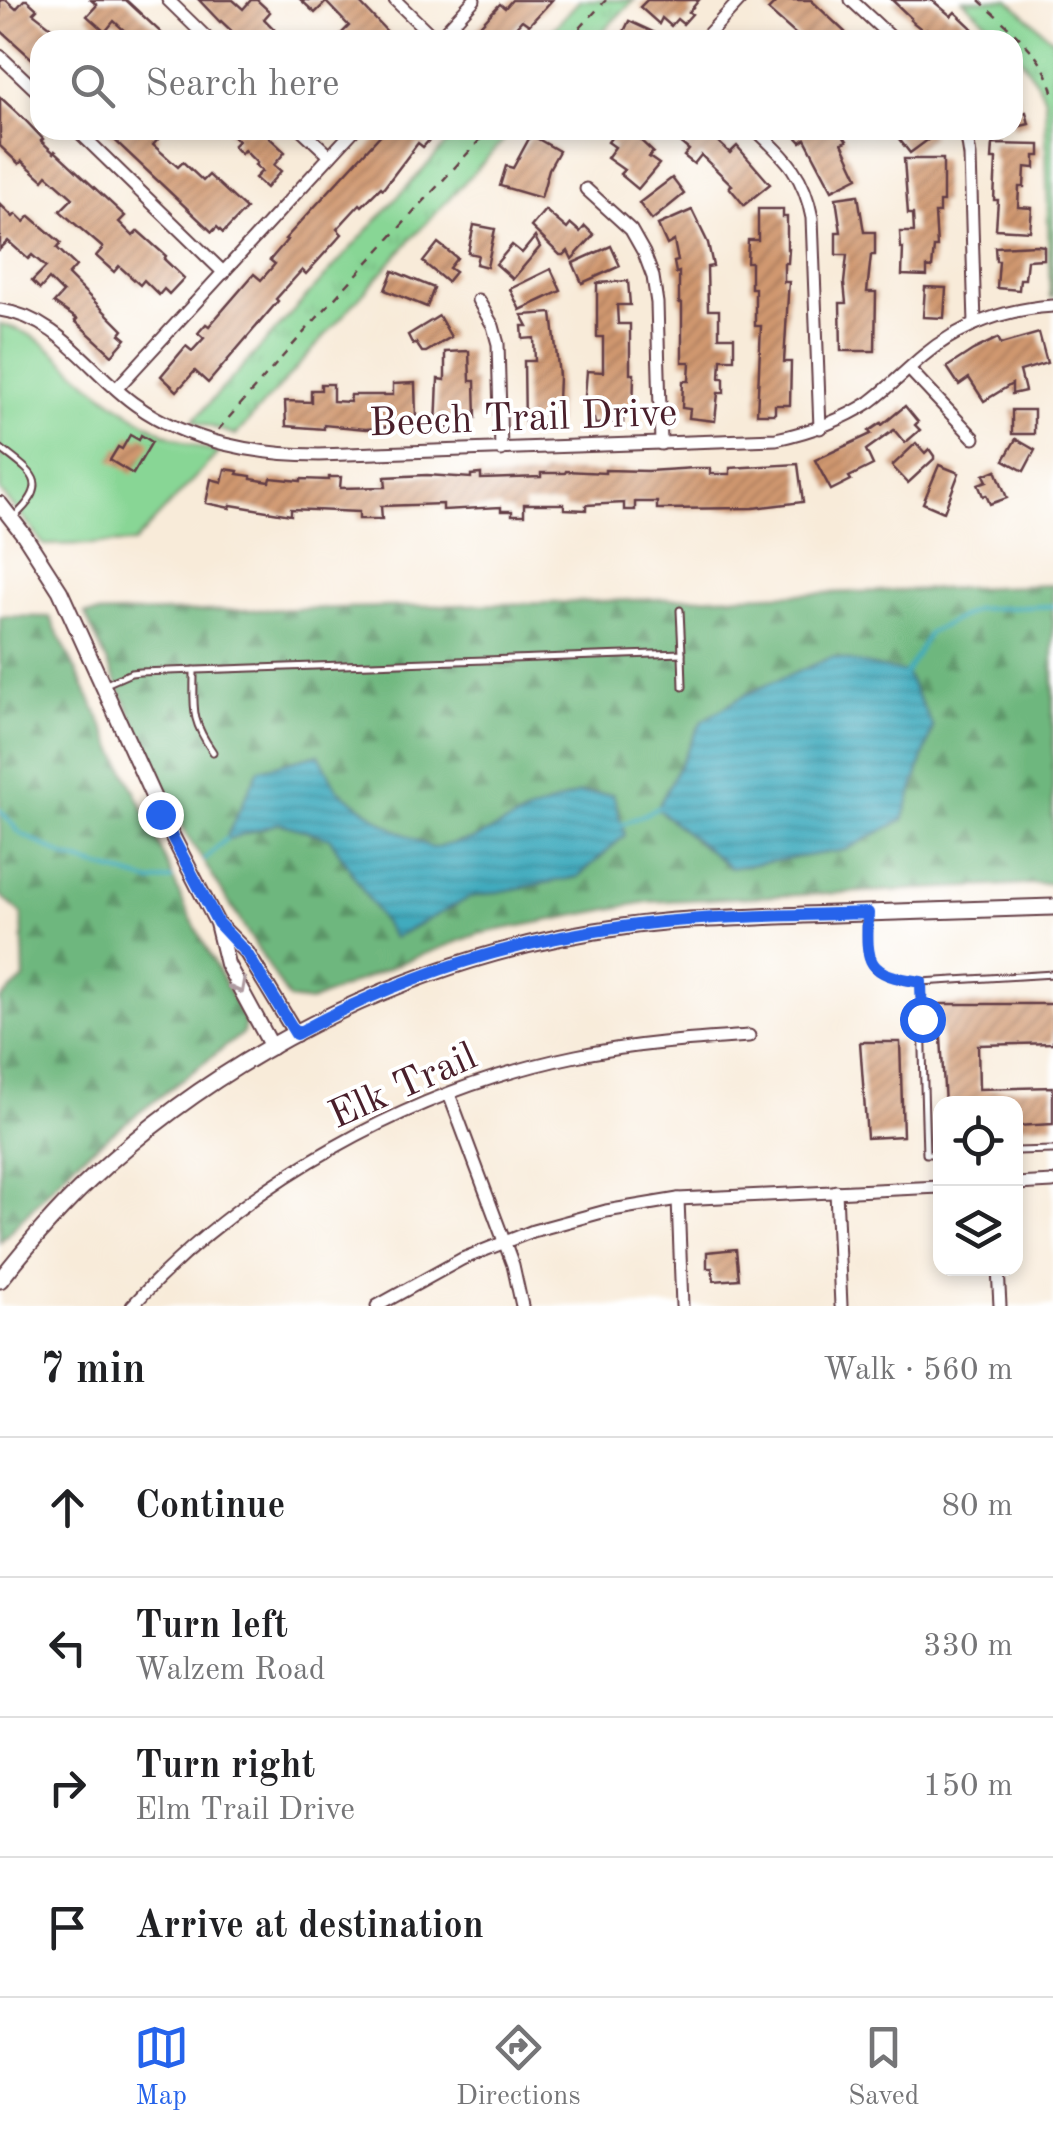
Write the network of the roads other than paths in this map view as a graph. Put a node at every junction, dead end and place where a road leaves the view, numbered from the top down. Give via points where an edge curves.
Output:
1 (168, 0) edge
2 (395, 0) edge
3 (474, 0) edge
4 (740, 0) edge
5 (851, 0) edge
6 (199, 30) edge
7 (426, 30) edge
8 (446, 30) edge
9 (712, 30) edge
10 (883, 30) edge
11 (0, 56) edge
12 (30, 84) edge
13 (87, 140) edge
14 (313, 140) edge
15 (345, 140) edge
16 (767, 140) edge
17 (968, 140) edge
18 (330, 156) junction
19 (586, 188) dead end
20 (224, 273) junction
21 (478, 300) dead end
22 (1053, 306) edge
23 (0, 310) edge
24 (975, 324) junction
25 (909, 368) junction
26 (117, 388) junction
27 (820, 428) junction
28 (974, 438) dead end
29 (661, 444) junction
30 (0, 448) edge
31 (501, 450) junction
32 (0, 504) edge
33 (12, 520) junction
34 (680, 610) dead end
35 (682, 653) junction
36 (194, 670) junction
37 (103, 686) junction
38 (682, 688) dead end
39 (213, 752) dead end
40 (1053, 907) edge
41 (868, 913) junction
42 (218, 923) junction
43 (1053, 974) edge
44 (921, 982) junction
45 (296, 1034) junction
46 (750, 1036) dead end
47 (272, 1048) junction
48 (449, 1094) junction
49 (1053, 1150) edge
50 (1023, 1151) edge
51 (933, 1154) edge
52 (1053, 1182) edge
53 (1023, 1184) edge
54 (933, 1187) edge
55 (836, 1192) junction
56 (678, 1198) junction
57 (504, 1242) junction
58 (998, 1276) edge
59 (0, 1280) edge
60 (132, 1306) edge
61 (378, 1306) edge
62 (522, 1306) edge
63 (682, 1306) edge
64 (840, 1306) edge
65 (1000, 1306) edge

1 - 6 street
2 - 7 street
3 - 8 street
4 - 9 street
5 - 10 street
11 - 12 street
13 - 20 street
14 - 18 street
15 - 18 street
16 - 27 street via 800,178 812,218
17 - 24 street
18 - 20 street
19 - 29 street via 631,230 653,278
20 - 26 street
21 - 31 street via 498,344
22 - 24 street, Beech Trail Drive
23 - 26 street, Beech Trail Drive via 53,330
24 - 25 street, Beech Trail Drive
25 - 27 street, Beech Trail Drive via 868,403
25 - 28 street
26 - 31 street, Beech Trail Drive via 166,422 264,452
27 - 29 street, Beech Trail Drive via 776,440
29 - 31 street, Beech Trail Drive
30 - 33 lane via 36,485
32 - 33 street
33 - 37 street via 60,591
34 - 35 lane
35 - 36 lane
35 - 38 lane
36 - 37 lane via 132,673
36 - 39 lane via 194,718
37 - 42 street
40 - 41 main road
41 - 44 lane via 872,965
41 - 45 main road via 624,926 528,944 431,972
42 - 45 street via 247,954
42 -> 47 street via 227,964
43 - 44 lane
44 - 51 lane via 926,1154
45 - 47 main road
46 - 48 street, Elk Trail via 576,1056
47 - 59 main road via 172,1111 93,1176
48 - 57 street
48 - 60 street, Elk Trail via 368,1129 288,1176 212,1231
49 - 50 lane
52 - 53 street
54 - 55 street
55 - 56 street
55 - 64 street
56 - 57 street via 606,1211
56 - 63 street
57 - 61 street
57 - 62 street
58 - 65 street

